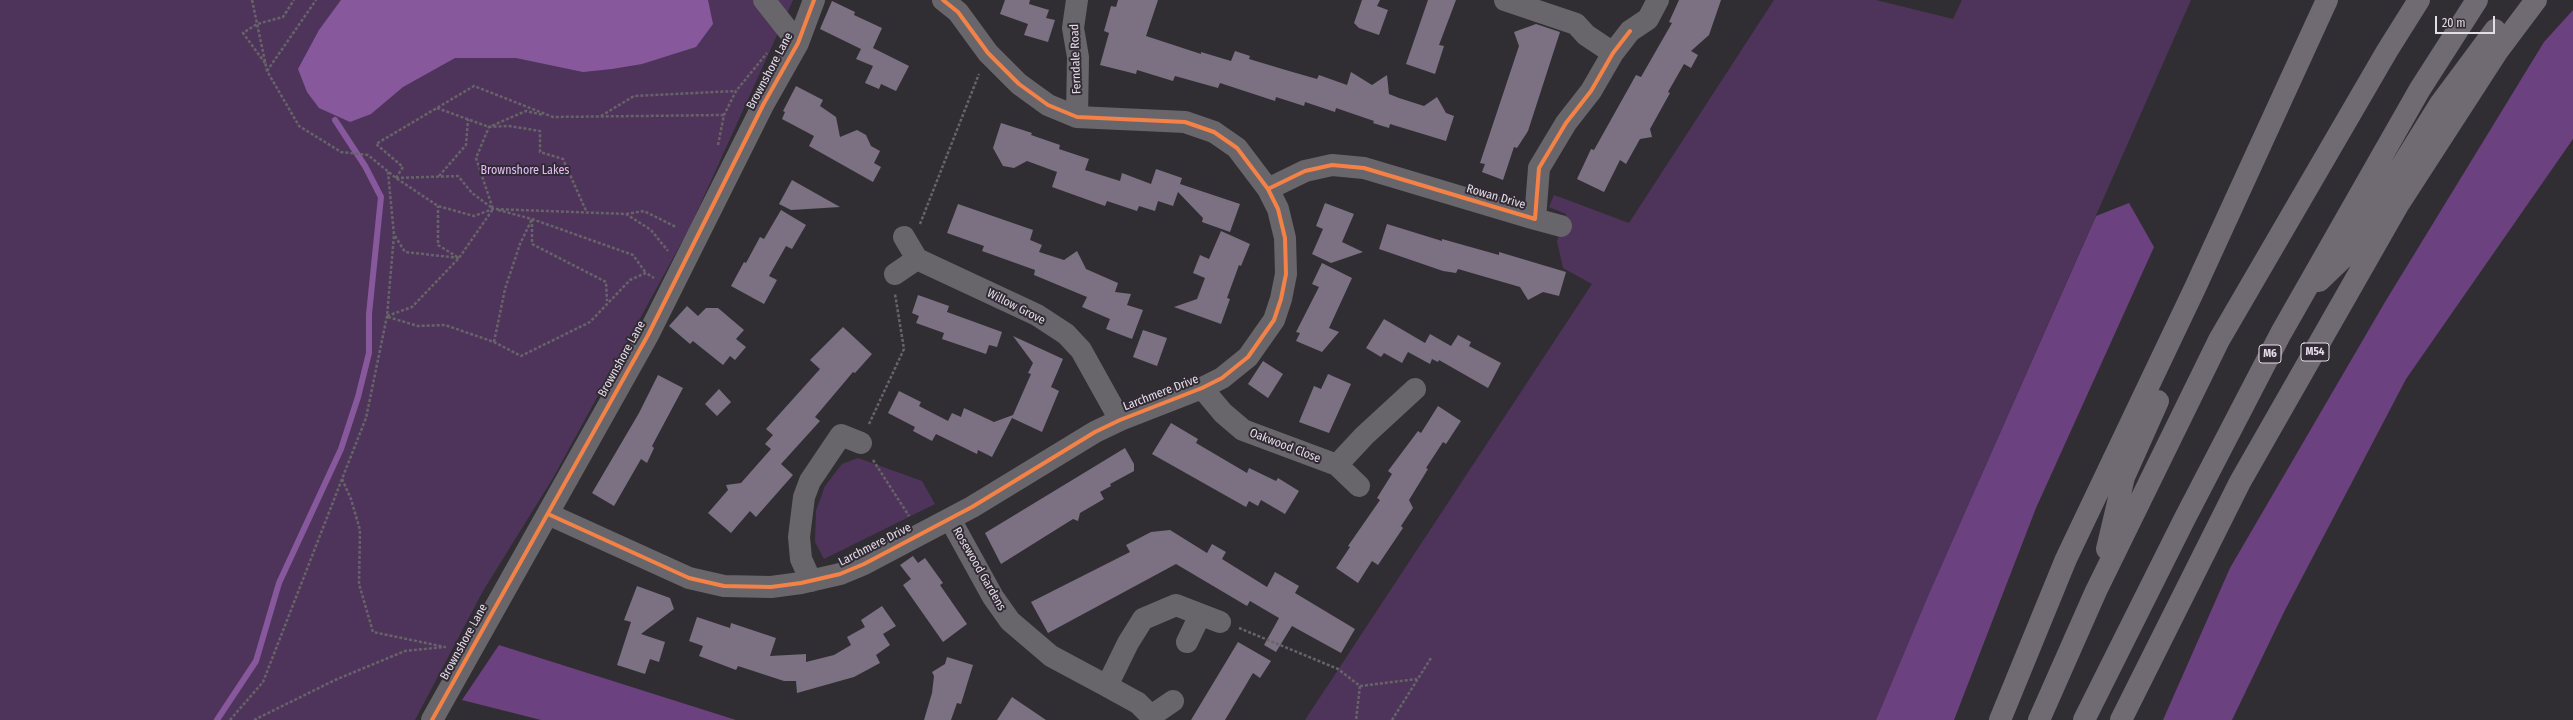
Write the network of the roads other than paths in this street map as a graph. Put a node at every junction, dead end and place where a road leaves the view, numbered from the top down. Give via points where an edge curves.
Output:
1 (764, 0) edge
2 (814, 0) edge
3 (944, 0) edge
4 (1077, 0) edge
5 (1505, 0) edge
6 (1658, 0) edge
7 (2327, 0) edge
8 (2419, 0) edge
9 (2477, 0) edge
10 (2517, 0) edge
11 (2536, 0) edge
12 (798, 43) junction
13 (2307, 43) junction
14 (1613, 53) junction
15 (1077, 117) junction
16 (1268, 189) junction
17 (1534, 218) junction
18 (1561, 226) dead end
19 (904, 237) road end
20 (917, 259) junction
21 (895, 274) road end
22 (2303, 296) junction
23 (1202, 388) junction
24 (1415, 389) dead end
25 (1120, 420) junction
26 (861, 442) road end
27 (1337, 465) junction
28 (1359, 486) dead end
29 (548, 514) junction
30 (950, 519) junction
31 (811, 581) junction
32 (2096, 591) junction
33 (1200, 615) junction
34 (1220, 622) road end
35 (1186, 642) dead end
36 (1107, 686) junction
37 (1173, 701) dead end
38 (1151, 718) edge
39 (432, 720) edge
40 (2000, 720) edge
41 (2039, 720) edge
42 (2084, 720) edge
43 (2122, 720) edge

1 - 12 street
2 - 12 street, Brownshore Lane
3 - 15 street, Larchmere Drive via 958,12 988,53 1030,92 1048,105
4 - 15 street, Ferndale Road via 1074,28 1078,58
5 - 14 street via 1576,24 1586,35
6 - 14 street, Rowan Drive via 1648,19 1630,31
7 - 13 highway
8 - 32 highway via 2219,340
9 - 22 highway, M6 via 2420,89
10 - 22 highway via 2440,104 2347,254
11 - 43 highway, M54 via 2493,58 2398,205 2240,482
12 - 29 street, Brownshore Lane via 763,105 648,335
13 - 32 highway via 2294,103 2124,477
13 - 40 highway via 2195,288 2066,560
14 - 17 street, Rowan Drive via 1591,91 1566,123 1539,168
15 - 16 street, Larchmere Drive via 1185,122 1214,132 1237,148
16 - 17 street, Rowan Drive via 1305,170 1332,165 1364,168
16 - 23 street, Larchmere Drive via 1278,208 1285,238 1286,274 1281,299 1274,320 1248,357 1222,378
17 - 18 street, Rowan Drive
19 - 20 street
20 - 21 street
20 - 25 street, Willow Grove via 1037,315 1066,334 1081,350
22 - 42 highway, M6 via 2188,513
23 - 25 street, Larchmere Drive
23 - 27 street, Oakwood Close via 1223,414 1243,430
24 - 27 street, Oakwood Close
25 - 30 street, Larchmere Drive
26 - 31 street via 841,435 810,481 804,498 799,537 801,559
27 - 28 street, Oakwood Close
29 - 31 street, Larchmere Drive via 689,578 732,586 770,587
29 - 39 street, Brownshore Lane
30 - 31 street, Larchmere Drive via 852,569
30 - 36 street, Rosewood Gardens via 993,597 1010,621 1051,656
32 - 41 highway
33 - 34 street
33 - 35 street
33 - 36 street via 1176,605 1143,619
36 - 38 street, Rosewood Gardens via 1138,703
37 - 38 street, Rosewood Gardens

